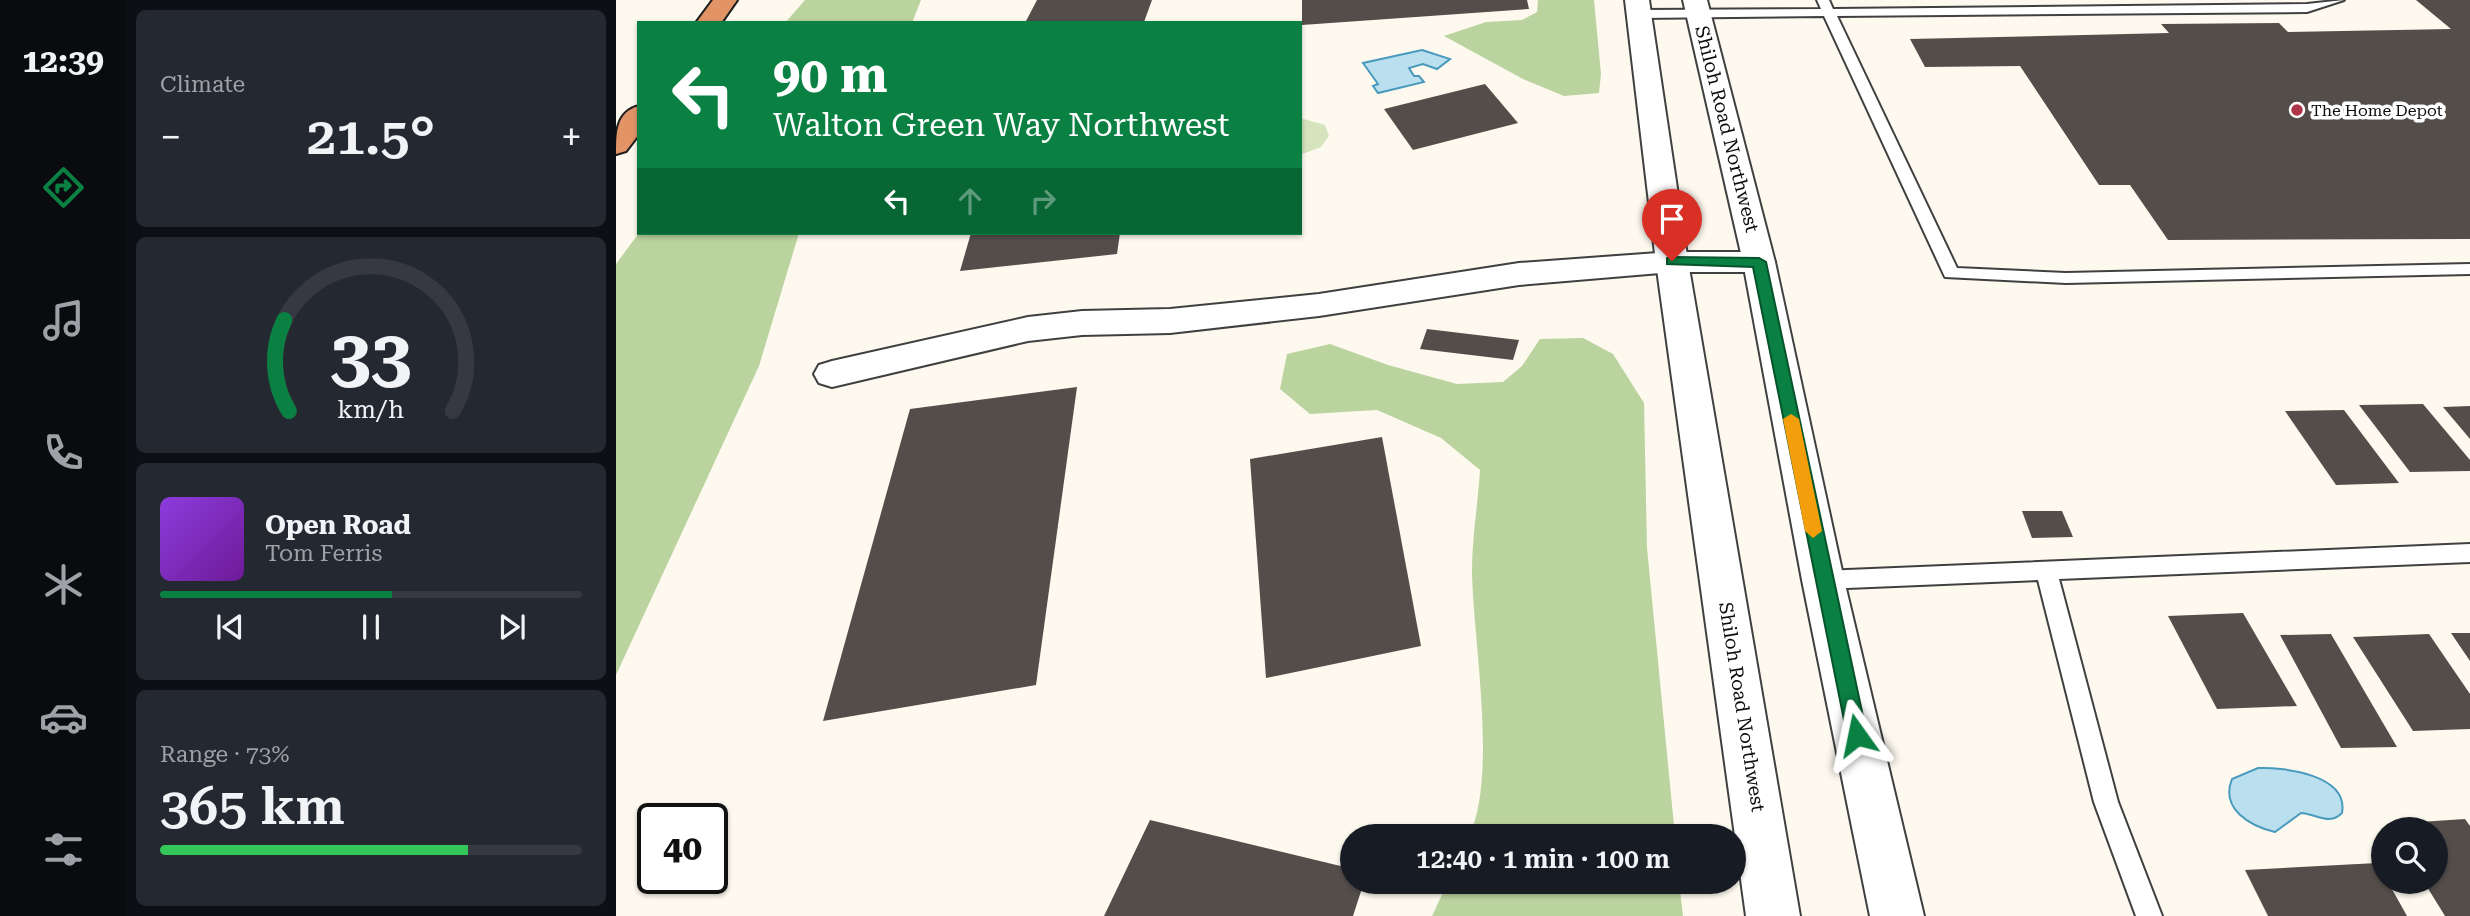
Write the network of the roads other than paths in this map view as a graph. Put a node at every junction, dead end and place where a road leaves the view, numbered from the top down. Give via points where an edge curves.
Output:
1 (724, 0) edge
2 (2338, 0) edge
3 (1639, 7) edge
4 (1697, 7) edge
5 (1826, 7) edge
6 (709, 21) edge
7 (637, 117) edge
8 (616, 145) edge
9 (1672, 261) junction
10 (1759, 262) junction
11 (2470, 269) edge
12 (832, 374) dead end
13 (2470, 553) edge
14 (2046, 570) junction
15 (1823, 580) junction
16 (1773, 916) edge
17 (1896, 916) edge
18 (2150, 916) edge

1 - 6 highway
2 - 5 lane via 2307,8
3 - 4 lane
3 - 9 street, Shiloh Road Northwest
4 - 5 lane
4 - 10 street, Shiloh Road Northwest
5 - 11 lane via 1951,273 2066,278
7 - 8 highway
9 - 10 street
9 - 12 street via 1519,274 1363,298 1317,328 1230,339 1170,321 1082,323 1028,329
9 - 16 street, Shiloh Road Northwest
10 - 15 street, Shiloh Road Northwest
13 - 14 lane
14 - 15 lane
14 - 18 lane via 2106,802
15 - 17 street, Shiloh Road Northwest

